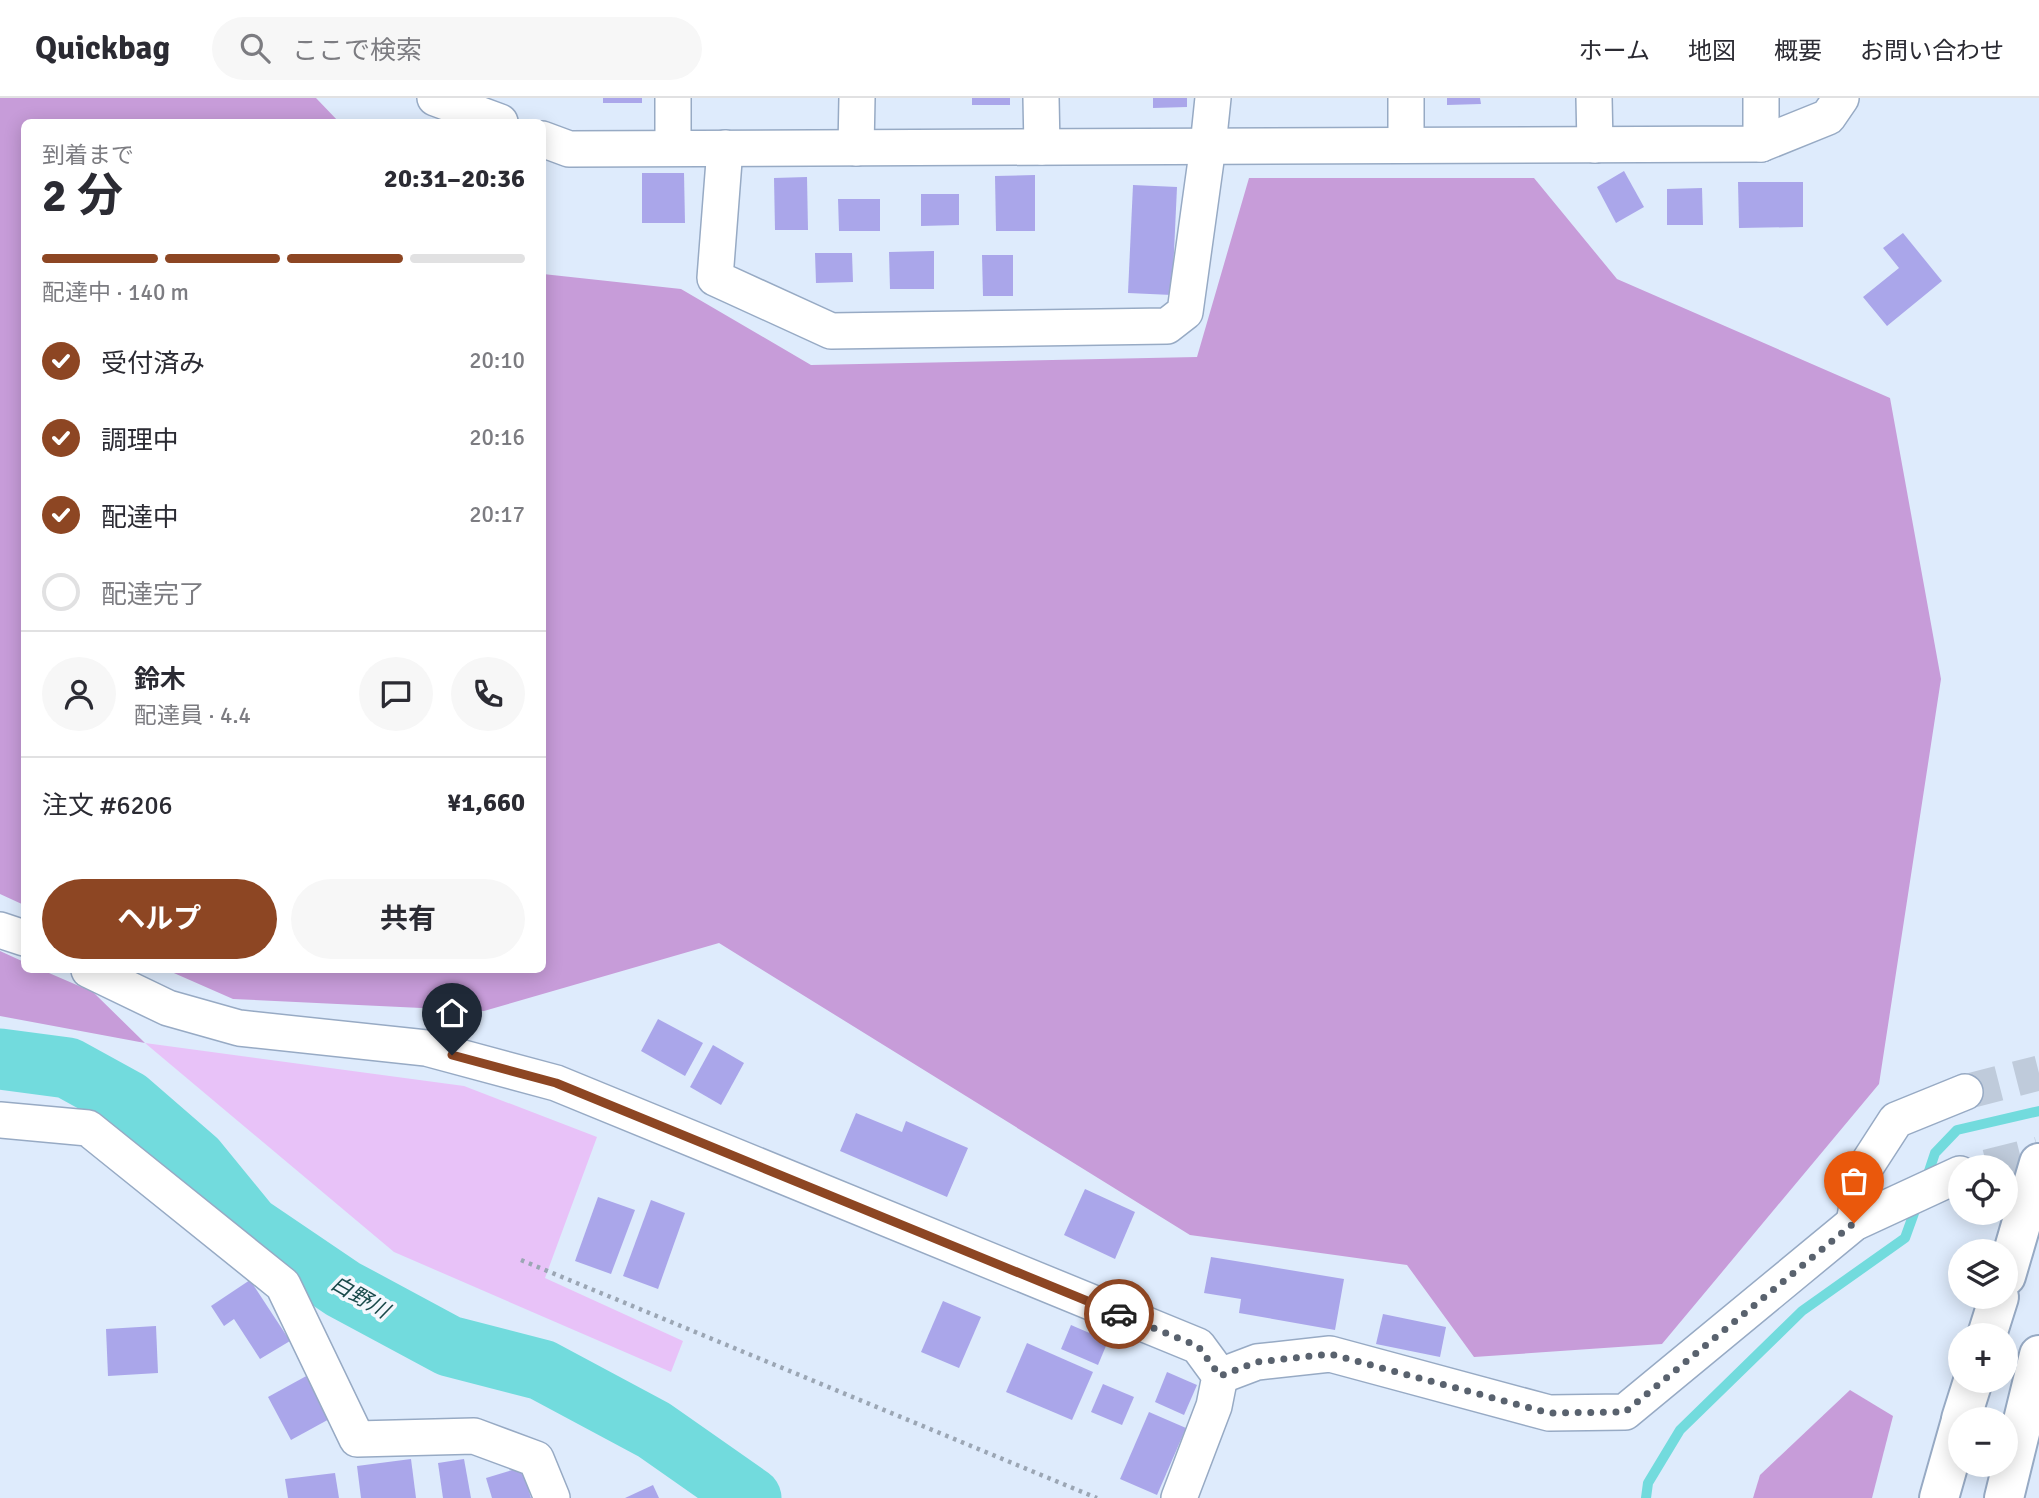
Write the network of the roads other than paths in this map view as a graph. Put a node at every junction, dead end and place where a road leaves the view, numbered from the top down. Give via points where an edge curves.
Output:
1 (435, 98) edge
2 (673, 98) edge
3 (857, 98) edge
4 (1041, 98) edge
5 (1213, 98) edge
6 (1406, 98) edge
7 (1594, 98) edge
8 (1761, 98) edge
9 (1841, 98) edge
10 (492, 113) edge
11 (546, 140) edge
12 (1761, 144) junction
13 (1406, 145) junction
14 (1594, 145) junction
15 (1209, 146) junction
16 (1042, 147) junction
17 (673, 148) junction
18 (725, 148) junction
19 (856, 148) junction
20 (0, 930) edge
21 (21, 937) edge
22 (95, 973) edge
23 (1965, 1092) tunnel mouth
24 (0, 1120) edge
25 (2039, 1163) edge
26 (1948, 1180) edge
27 (1854, 1223) junction
28 (2017, 1239) edge
29 (2039, 1336) edge
30 (2036, 1366) edge
31 (1220, 1376) junction
32 (1948, 1465) edge
33 (552, 1498) edge
34 (1179, 1498) edge
35 (1938, 1498) edge
36 (2004, 1498) edge

1 - 10 street
2 - 17 street
3 - 19 street
4 - 16 street
5 - 15 street
6 - 13 street
7 - 14 street
8 - 12 street
9 - 12 street via 1828,117
11 - 17 street via 569,149
12 - 14 street
13 - 14 street
13 - 15 street
15 - 16 street
15 - 18 street via 1185,312 1167,326 831,331 715,278
16 - 19 street
17 - 18 street
18 - 19 street
20 - 21 street
22 - 31 street via 168,1008 239,1028 426,1048 556,1083 1198,1346
23 - 27 street via 1896,1120 1863,1171
24 - 33 street via 88,1128 282,1285 357,1439 474,1436 536,1459
25 - 28 street
26 - 27 street
27 - 31 street via 1625,1412 1549,1413 1330,1354 1257,1362
29 - 30 street
30 - 36 street
31 - 34 street via 1214,1406
32 - 35 street

